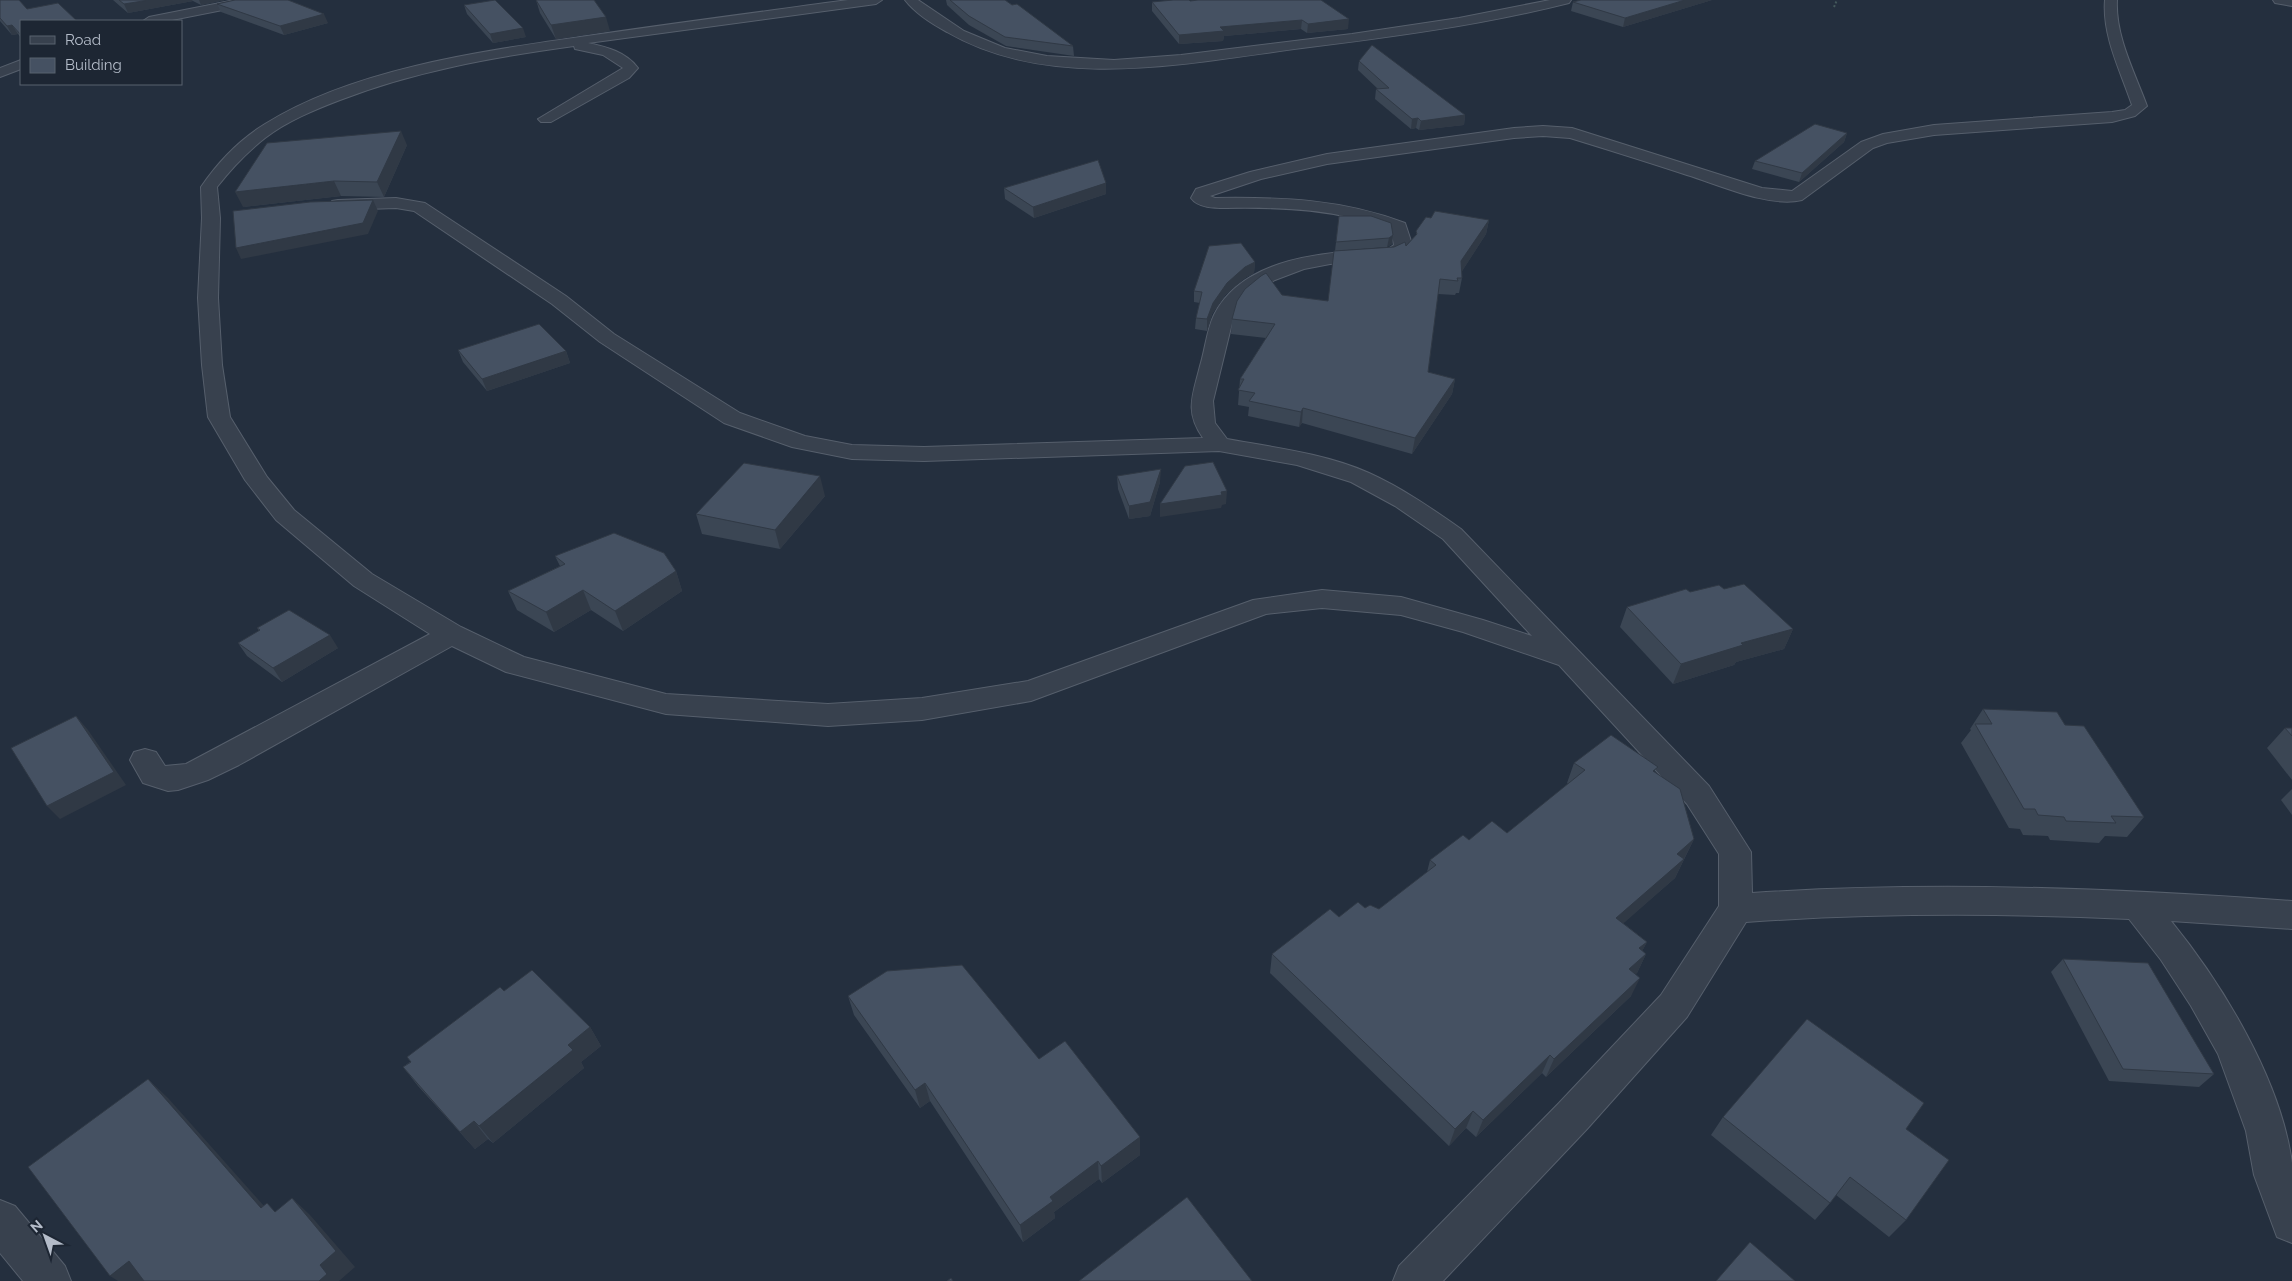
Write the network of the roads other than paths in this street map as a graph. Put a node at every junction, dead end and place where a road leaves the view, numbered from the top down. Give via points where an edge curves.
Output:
1 (253, 0) edge
2 (876, 0) edge
3 (911, 0) edge
4 (1565, 0) edge
5 (2111, 0) edge
6 (2279, 0) edge
7 (2292, 2) edge
8 (154, 20) edge
9 (566, 43) junction
10 (20, 64) edge
11 (0, 73) edge
12 (546, 119) dead end
13 (311, 207) edge
14 (239, 215) edge
15 (212, 218) junction
16 (1219, 444) junction
17 (450, 634) junction
18 (1566, 657) junction
19 (145, 760) dead end
20 (2138, 905) junction
21 (1736, 908) junction
22 (2292, 915) edge
23 (0, 1221) edge
24 (2292, 1222) edge
25 (50, 1281) edge
26 (1414, 1281) edge

1 - 8 street
2 - 9 street
3 - 4 street via 956,32 998,50 1040,59 1110,64 1167,60 1428,27
5 - 16 street via 2115,34 2140,106 2130,113 1934,130 1883,138 1796,196 1759,192 1572,133 1543,131 1327,159 1256,175 1202,193 1199,198 1213,203 1308,206 1379,218 1400,227 1404,246 1392,254 1330,258 1299,264 1268,276 1236,298 1224,315 1202,401 1204,423
6 - 7 street
9 - 12 street via 607,52 623,59 631,68
9 - 15 street via 514,50 389,78 280,122 239,152 209,187
10 - 11 street
13 - 16 street via 396,203 419,207 559,300 608,338 732,418 800,442 852,452 924,454
14 - 15 street
15 - 17 street via 208,298 219,417 256,480 285,515 363,580
16 - 18 street via 1301,459 1359,477 1404,501 1452,534
17 - 18 street via 516,665 666,704 828,715 922,709 1031,691 1262,606 1322,599 1401,606
17 - 19 street via 339,698 197,772 168,779 154,775
18 - 21 street via 1698,795 1735,852
20 - 21 street via 2036,900 1899,900
20 - 22 street
20 - 24 street via 2204,995 2232,1045 2266,1131 2274,1175
21 - 26 street via 1674,1006
23 - 25 street

